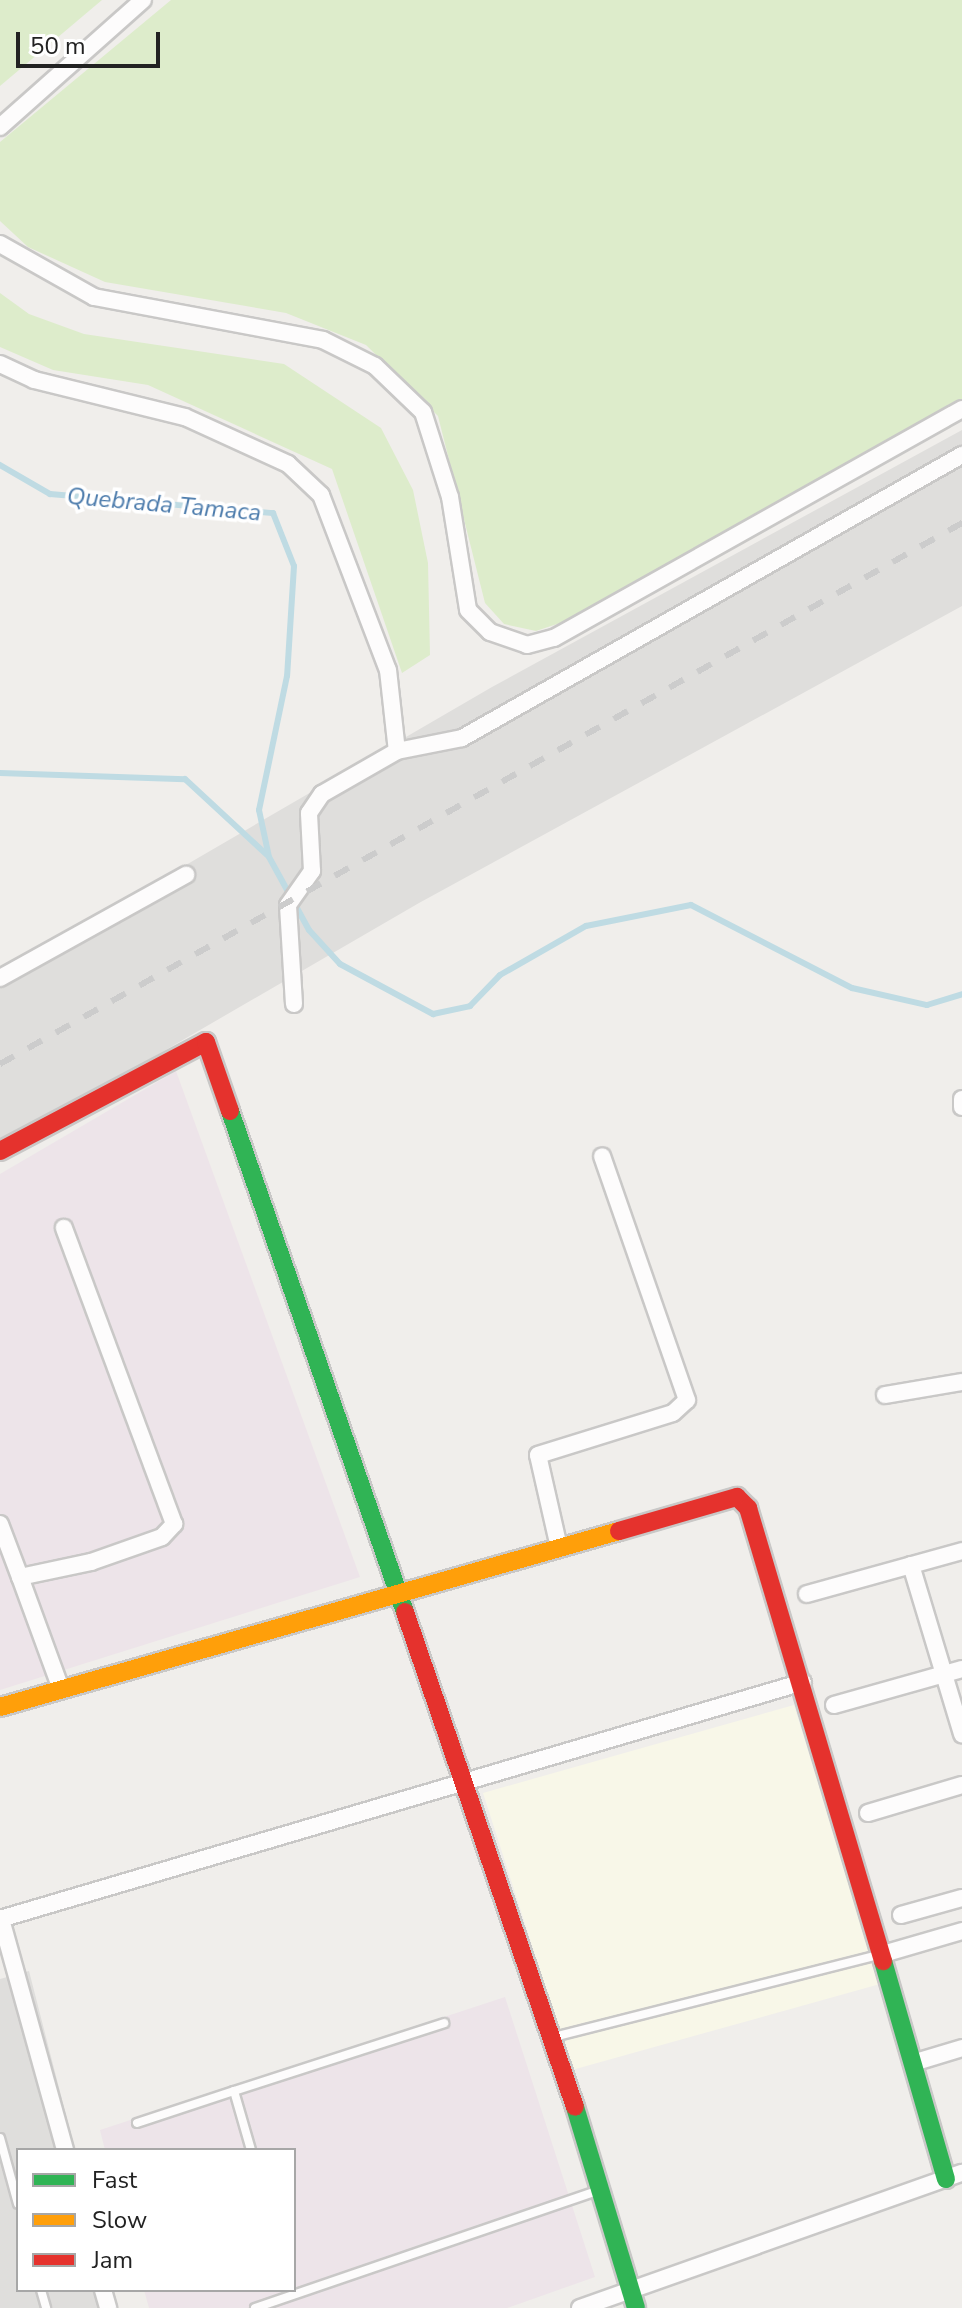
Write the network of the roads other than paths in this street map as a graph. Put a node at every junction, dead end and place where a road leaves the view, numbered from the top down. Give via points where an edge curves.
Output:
1 (143, 0) edge
2 (0, 127) edge
3 (0, 244) edge
4 (0, 364) edge
5 (962, 409) edge
6 (962, 455) edge
7 (397, 751) junction
8 (186, 875) dead end
9 (0, 978) edge
10 (294, 1004) dead end
11 (962, 1099) edge
12 (962, 1107) edge
13 (0, 1151) edge
14 (602, 1156) dead end
15 (64, 1228) dead end
16 (962, 1382) edge
17 (885, 1395) dead end
18 (0, 1524) edge
19 (558, 1543) junction
20 (962, 1551) edge
21 (911, 1565) junction
22 (20, 1577) junction
23 (400, 1590) junction
24 (807, 1594) dead end
25 (962, 1669) edge
26 (943, 1675) junction
27 (803, 1682) junction
28 (61, 1689) junction
29 (834, 1705) dead end
30 (0, 1707) edge
31 (962, 1734) edge
32 (462, 1782) junction
33 (962, 1785) edge
34 (868, 1813) dead end
35 (962, 1898) edge
36 (901, 1915) dead end
37 (0, 1919) edge
38 (962, 1931) edge
39 (883, 1954) junction
40 (444, 2023) dead end
41 (554, 2037) junction
42 (962, 2048) edge
43 (916, 2062) junction
44 (234, 2091) junction
45 (137, 2123) dead end
46 (0, 2138) edge
47 (64, 2148) edge
48 (250, 2148) edge
49 (954, 2176) edge
50 (600, 2189) junction
51 (16, 2197) edge
52 (295, 2292) edge
53 (296, 2292) edge
54 (633, 2299) edge
55 (606, 2304) edge
56 (255, 2308) edge
57 (580, 2308) edge

1 - 2 street
3 - 5 street via 94,297 323,340 375,366 423,412 450,497 468,610 490,632 527,645 554,638
4 - 7 street via 34,380 185,417 288,464 321,495 388,670
6 - 7 street via 462,738
7 - 10 street via 322,794 309,813 312,871 288,905 285,926
8 - 9 street
11 - 12 street
13 - 23 street via 206,1042
14 - 19 street via 687,1400 673,1413 538,1455
15 - 22 street via 174,1524 162,1537 91,1562
16 - 17 street
18 - 22 street
19 - 23 street
19 - 27 street via 737,1497 748,1508
20 - 21 street
21 - 24 street
21 - 26 street
22 - 28 street
23 - 28 street
23 - 32 street
25 - 26 street
26 - 29 street
26 - 31 street
27 - 32 street
27 - 39 street
28 - 30 street
32 - 37 street
32 - 41 street
33 - 34 street
35 - 36 street
37 - 47 street
38 - 39 street
39 - 41 lane
39 - 43 street
40 - 44 lane
41 - 50 street
42 - 43 street
43 - 49 street
44 - 45 lane
44 - 48 lane
46 - 51 lane
49 - 54 street
50 - 53 lane
50 - 54 street
52 - 56 lane
54 - 55 street
55 - 57 street

